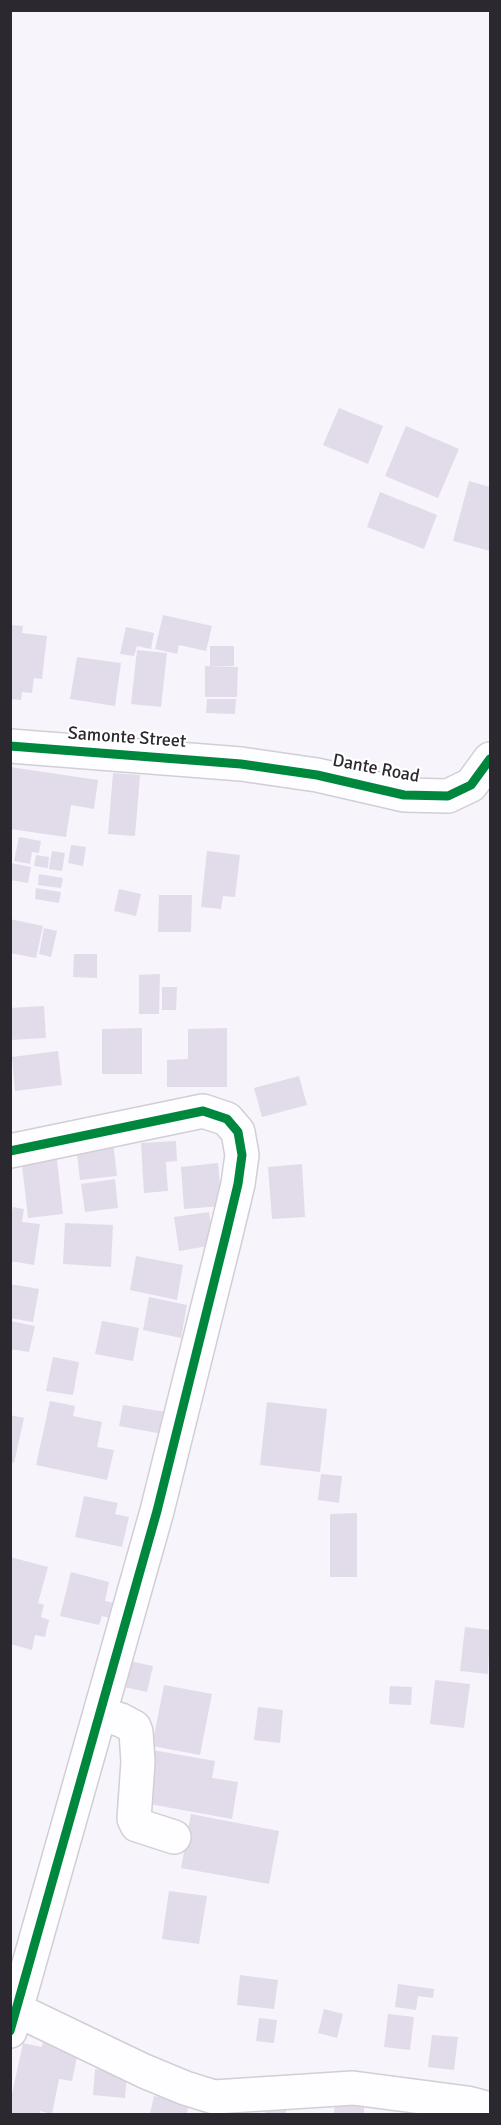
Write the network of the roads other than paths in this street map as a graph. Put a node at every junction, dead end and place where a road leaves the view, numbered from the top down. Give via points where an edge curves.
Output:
1 (10, 746) edge
2 (490, 759) edge
3 (241, 764) joint
4 (10, 1151) edge
5 (101, 1714) junction
6 (174, 1838) dead end
7 (14, 2021) edge
8 (490, 2109) edge

1 - 3 street, Samonte Street
2 - 3 street, Dante Road via 471,785 448,796 404,795 317,775
4 - 5 street via 203,1111 226,1119 238,1132 242,1155 157,1511
5 - 6 street via 121,1720 136,1732 136,1825
5 - 7 street
7 - 8 street via 214,2097 353,2088

